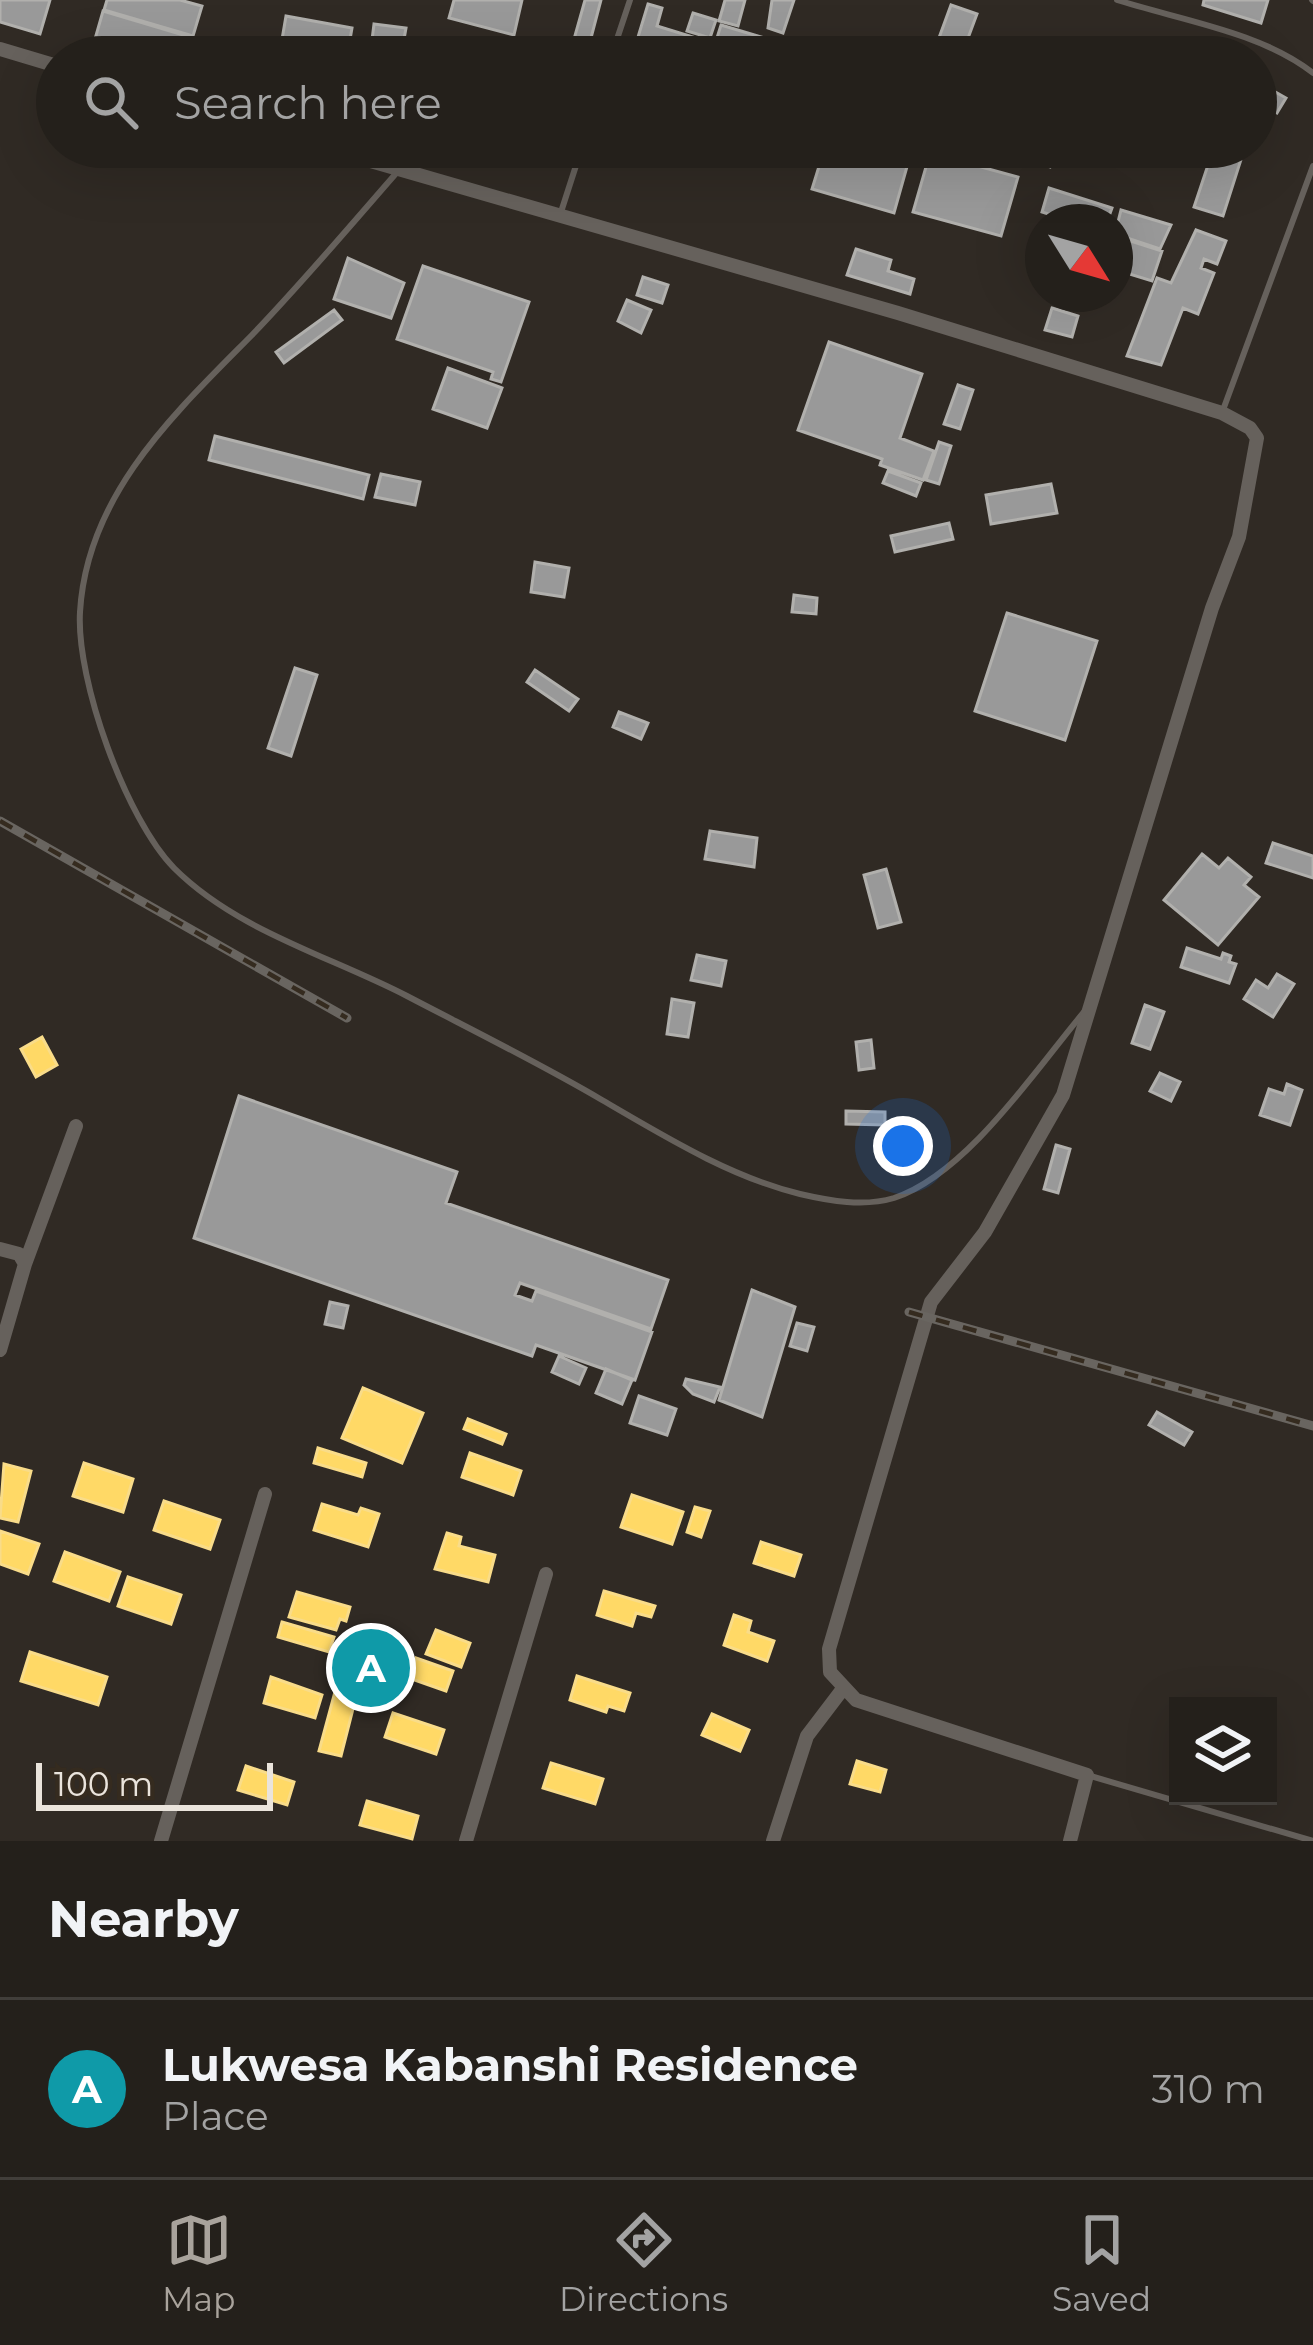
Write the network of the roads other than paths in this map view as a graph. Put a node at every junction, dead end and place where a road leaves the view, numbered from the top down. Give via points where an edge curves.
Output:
1 (630, 0) edge
2 (1117, 0) edge
3 (618, 36) edge
4 (1230, 36) edge
5 (0, 49) edge
6 (1277, 51) edge
7 (36, 60) edge
8 (1313, 73) edge
9 (1313, 166) edge
10 (392, 168) edge
11 (576, 168) edge
12 (399, 170) junction
13 (561, 215) junction
14 (1222, 413) junction
15 (1095, 999) junction
16 (76, 1126) dead end
17 (0, 1249) edge
18 (25, 1264) junction
19 (0, 1350) edge
20 (265, 1494) dead end
21 (546, 1574) dead end
22 (842, 1690) junction
23 (1087, 1775) junction
24 (161, 1841) edge
25 (466, 1841) edge
26 (773, 1841) edge
27 (1070, 1841) edge
28 (1313, 1841) edge

1 - 3 lane
2 - 4 lane
5 - 7 street
6 - 8 lane
9 - 14 lane
10 - 12 street
11 - 13 lane
12 - 13 street
12 - 15 lane via 148,443 87,558 82,653 147,837 177,871 260,928 406,995 659,1133 799,1194 855,1204 925,1182 973,1142
13 - 14 street
14 - 15 street via 1257,438 1253,474
15 - 22 street via 1035,1150 931,1302 836,1616 830,1672
16 - 18 street
17 - 18 street
18 - 19 street
20 - 24 street
21 - 25 street
22 - 23 street via 881,1712
22 - 26 street via 807,1736
23 - 27 street
23 - 28 lane

